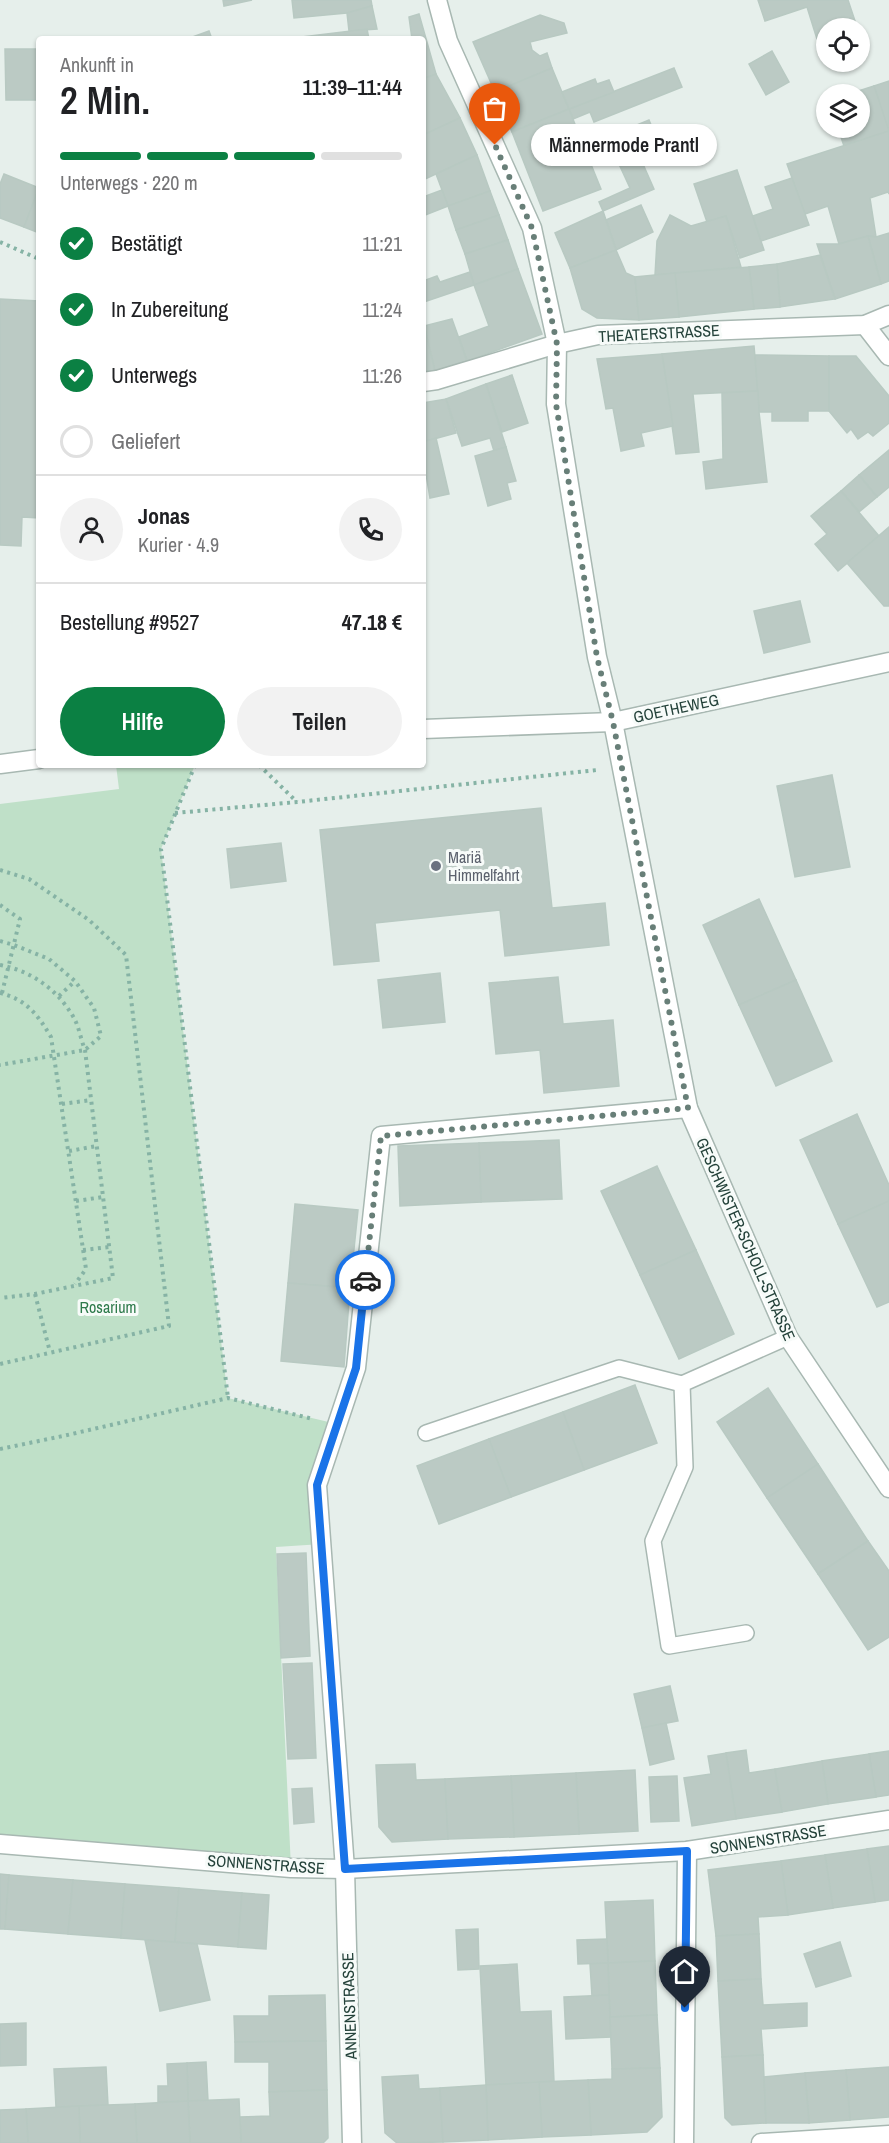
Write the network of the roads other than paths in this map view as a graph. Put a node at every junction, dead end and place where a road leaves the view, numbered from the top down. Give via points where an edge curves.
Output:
1 (436, 0) edge
2 (889, 315) edge
3 (865, 325) junction
4 (557, 344) junction
5 (889, 356) edge
6 (426, 382) edge
7 (889, 662) edge
8 (613, 722) junction
9 (426, 729) edge
10 (36, 759) edge
11 (0, 764) edge
12 (688, 1108) junction
13 (788, 1336) junction
14 (682, 1384) junction
15 (426, 1433) dead end
16 (889, 1488) edge
17 (746, 1633) dead end
18 (889, 1820) edge
19 (0, 1844) edge
20 (687, 1851) junction
21 (345, 1869) junction
22 (889, 2135) edge
23 (352, 2143) edge
24 (684, 2143) edge
25 (761, 2143) edge

1 - 4 street, GESCHWISTER-SCHOLL-STRASSE via 448,41 532,228
2 - 3 street
3 - 4 street, THEATERSTRASSE via 598,335
3 - 5 street
4 - 6 street, THEATERSTRASSE
4 - 8 street, GESCHWISTER-SCHOLL-STRASSE via 556,404 597,657
7 - 8 street, GOETHEWEG
8 - 9 street, GOETHEWEG
8 - 12 street, GESCHWISTER-SCHOLL-STRASSE
10 - 11 street
12 - 13 street, GESCHWISTER-SCHOLL-STRASSE
12 - 21 street via 381,1136 356,1368 317,1485
13 - 14 lane
13 - 16 street, GESCHWISTER-SCHOLL-STRASSE
14 - 15 lane via 619,1368
14 - 17 lane via 685,1467 653,1541 669,1646
18 - 20 street, SONNENSTRASSE
19 - 21 street, SONNENSTRASSE
20 - 21 street, SONNENSTRASSE
20 - 24 street
21 - 23 street, ANNENSTRASSE
22 - 25 street

